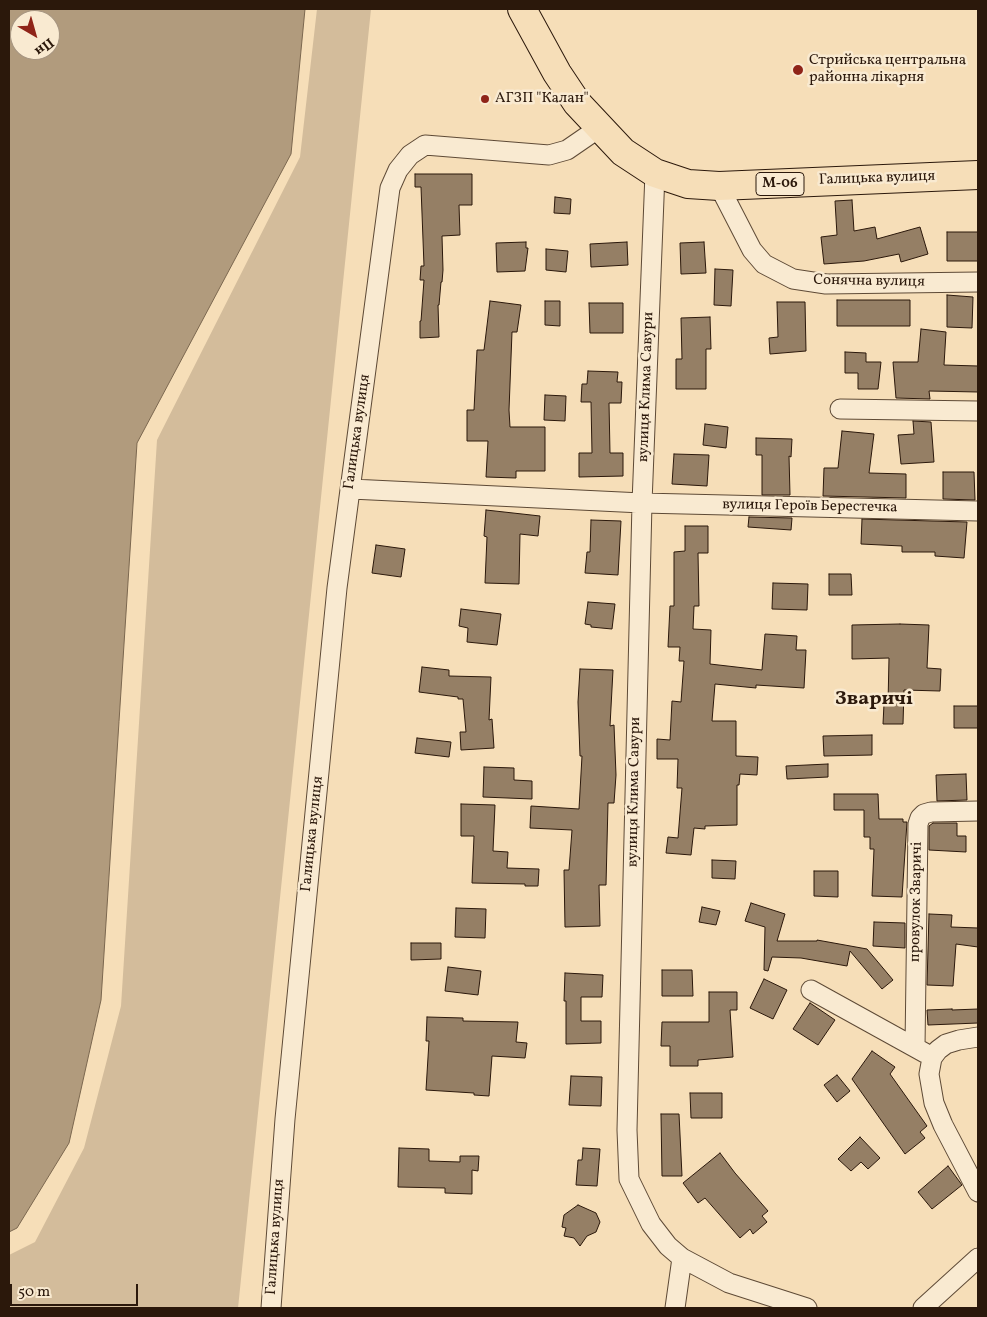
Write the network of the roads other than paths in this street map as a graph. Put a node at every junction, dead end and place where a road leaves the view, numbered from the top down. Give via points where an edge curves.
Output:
1 (522, 9) edge
2 (599, 128) junction
3 (655, 172) junction
4 (978, 175) edge
5 (719, 186) junction
6 (978, 282) edge
7 (840, 409) dead end
8 (978, 411) edge
9 (350, 489) junction
10 (642, 504) junction
11 (978, 511) edge
12 (978, 811) edge
13 (811, 990) dead end
14 (978, 1037) edge
15 (915, 1047) junction
16 (932, 1058) junction
17 (978, 1192) edge
18 (682, 1258) junction
19 (978, 1258) edge
20 (271, 1308) edge
21 (675, 1308) edge
22 (807, 1308) edge
23 (923, 1308) edge

1 - 2 highway, М-06 via 557,73
2 - 3 highway, Галицька вулиця / М-06 via 623,152
2 - 9 street, Галицька вулиця via 566,150 549,155 425,145 410,155 398,170 390,188
3 - 5 highway, Галицька вулиця / М-06 via 688,184
3 - 10 street, вулиця Клима Савури
4 - 5 highway, Галицька вулиця / М-06
5 - 6 street, Сонячна вулиця via 752,250 764,264 793,279 826,284
7 - 8 street
9 - 10 street, вулиця Героїв Берестечка
9 - 20 street, Галицька вулиця via 337,588 287,1100
10 - 11 street, вулиця Героїв Берестечка
10 - 18 street, вулиця Клима Савури via 627,1130 629,1179 651,1224
12 - 15 street, провулок Зваричі via 931,812 924,814 918,824
13 - 15 street
14 - 16 street via 946,1044
15 - 16 street
16 - 17 street via 929,1074 934,1103 949,1140
18 - 21 street
18 - 22 street, вулиця Клима Савури via 729,1283
19 - 23 street

